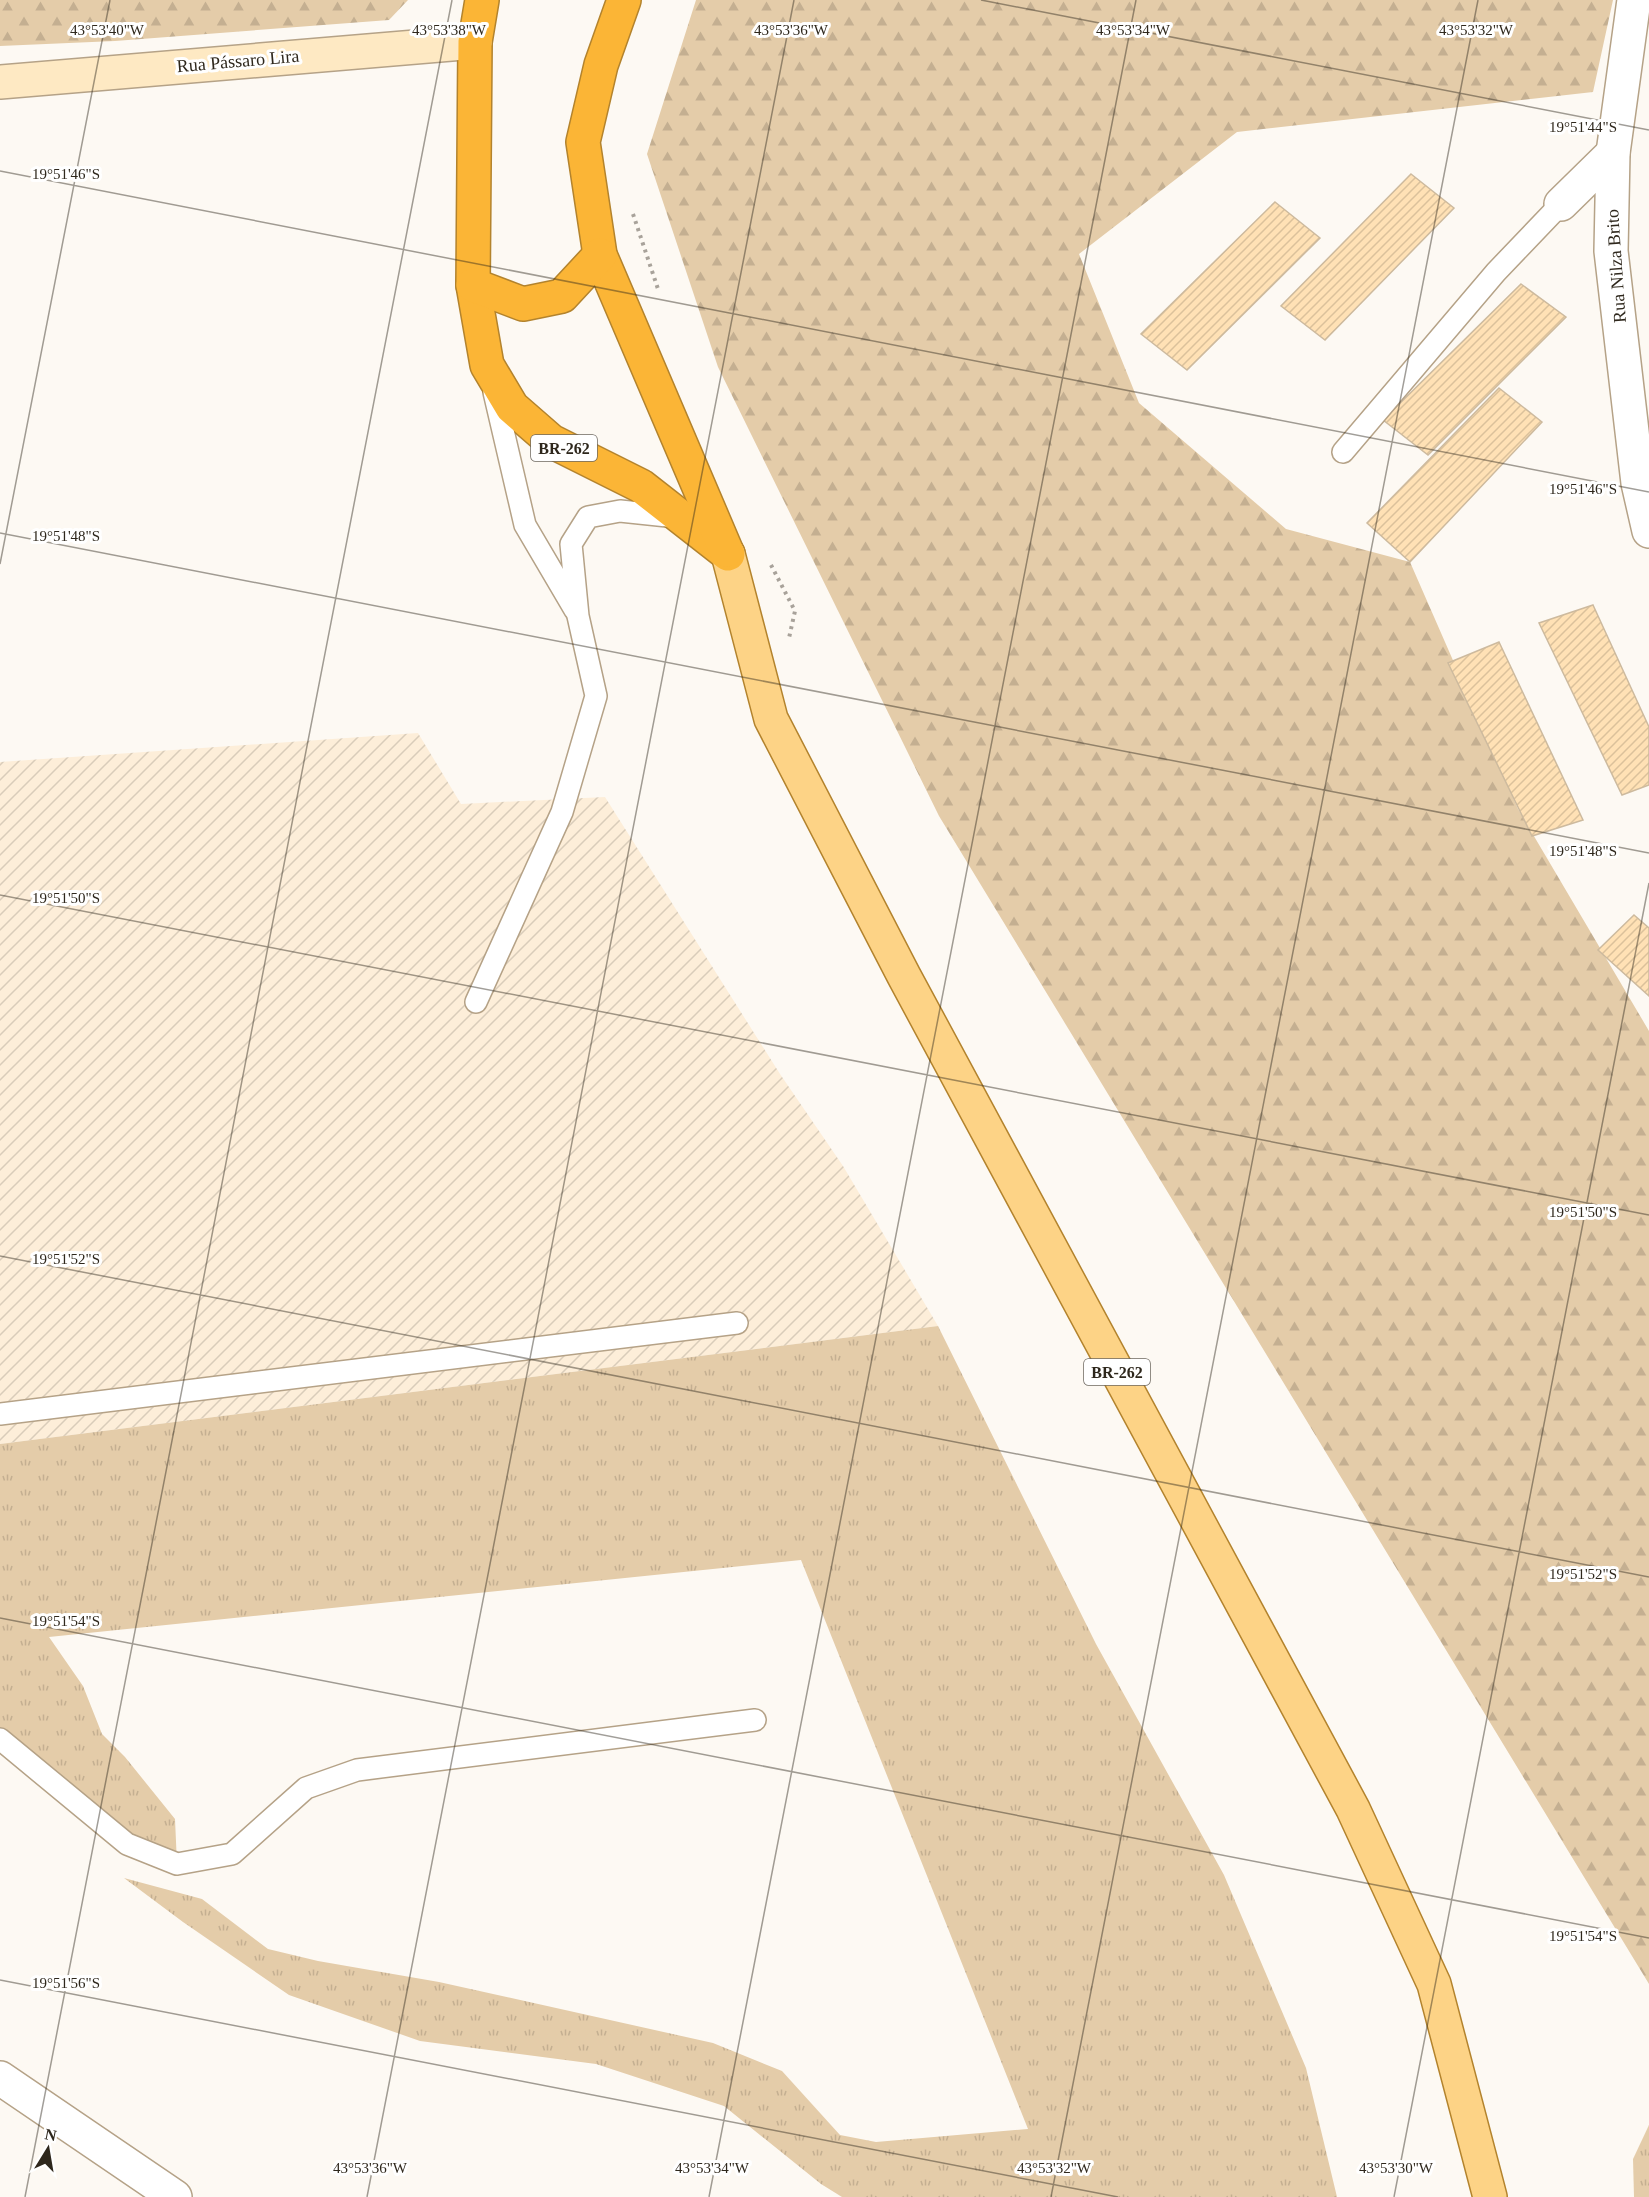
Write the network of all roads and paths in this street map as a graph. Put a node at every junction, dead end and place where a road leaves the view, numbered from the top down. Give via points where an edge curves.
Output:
1 (482, 0) edge
2 (624, 0) edge
3 (1634, 0) edge
4 (475, 42) junction
5 (0, 81) edge
6 (1613, 153) junction
7 (1561, 204) joint
8 (631, 208) dead end
9 (600, 255) junction
10 (473, 285) junction
11 (659, 294) dead end
12 (487, 365) junction
13 (1343, 452) dead end
14 (681, 517) junction
15 (1649, 531) edge
16 (728, 554) junction
17 (769, 562) dead end
18 (578, 616) junction
19 (788, 643) dead end
20 (476, 1002) dead end
21 (737, 1323) dead end
22 (0, 1414) edge
23 (755, 1720) dead end
24 (0, 1739) edge
25 (0, 2079) edge
26 (175, 2197) edge
27 (1490, 2197) edge

1 - 4 highway, BR-262
2 - 9 highway, BR-262 via 601,65 583,142
3 - 6 street, Rua Nilza Brito
4 - 5 street, Rua Pássaro Lira
4 - 10 highway, BR-262
6 - 7 street
6 - 15 street, Rua Nilza Brito via 1611,251 1638,483
7 - 13 lane via 1496,272
8 - 11 path
9 - 10 highway via 562,296 523,304
9 - 16 highway, BR-262
10 - 12 highway, BR-262
12 - 14 highway, BR-262 via 512,407 551,441 641,486
12 - 18 lane via 525,525
14 - 16 highway, BR-262
14 - 18 lane via 620,511 588,517 572,544
16 - 27 main road, BR-262 via 771,719 904,976 1353,1809 1425,1963 1434,1984
17 - 19 path via 795,611
18 - 20 lane via 596,696 562,813
21 - 22 lane
23 - 24 lane via 357,1770 306,1788 232,1854 177,1864 127,1844
25 - 26 street

